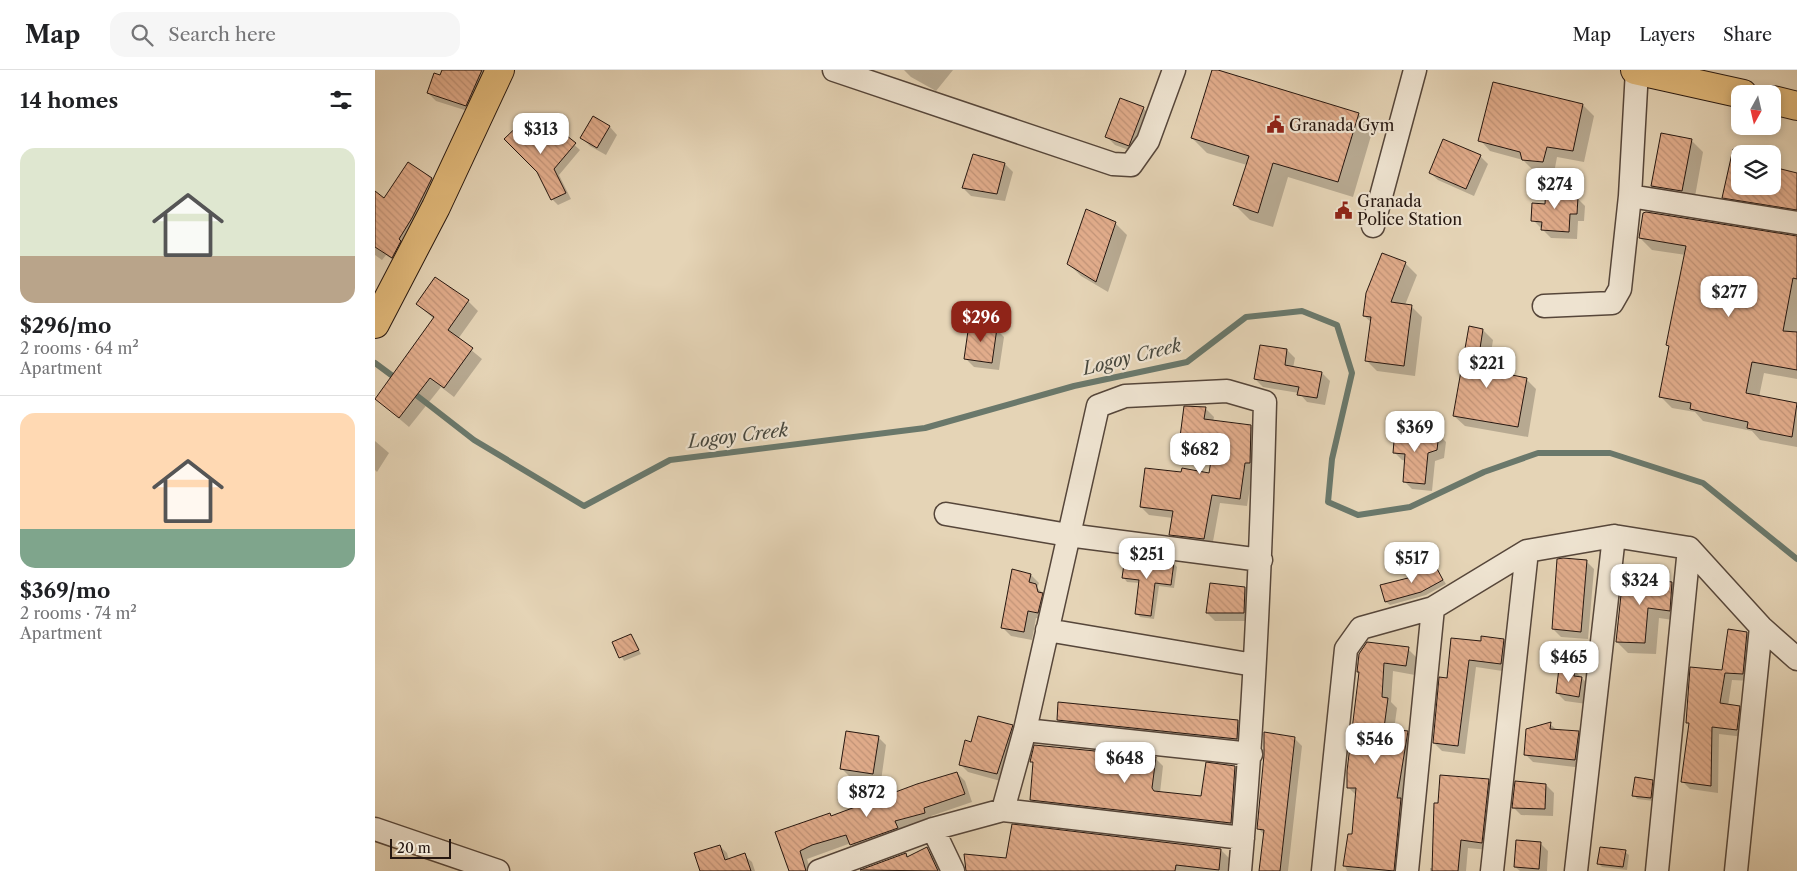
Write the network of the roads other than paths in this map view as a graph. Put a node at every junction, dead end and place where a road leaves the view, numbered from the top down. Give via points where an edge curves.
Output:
1 (500, 70) edge
2 (834, 70) edge
3 (1174, 70) edge
4 (1415, 70) edge
5 (1637, 70) edge
6 (1731, 91) edge
7 (1781, 102) edge
8 (1797, 106) edge
9 (1630, 196) junction
10 (1797, 224) edge
11 (1373, 226) dead end
12 (1544, 306) dead end
13 (379, 317) edge
14 (946, 514) dead end
15 (1069, 535) junction
16 (1613, 536) junction
17 (1689, 548) junction
18 (1527, 551) junction
19 (1261, 560) junction
20 (1433, 608) junction
21 (1761, 627) junction
22 (1047, 630) junction
23 (1797, 659) edge
24 (1254, 665) junction
25 (1025, 730) junction
26 (1251, 754) junction
27 (1003, 810) junction
28 (375, 829) edge
29 (933, 829) junction
30 (1243, 838) junction
31 (857, 865) edge
32 (498, 871) edge
33 (819, 871) edge
34 (953, 871) edge
35 (1240, 871) edge
36 (1323, 871) edge
37 (1407, 871) edge
38 (1492, 871) edge
39 (1576, 871) edge
40 (1657, 871) edge
41 (1736, 871) edge

1 - 13 main road
2 - 3 street via 1113,164 1131,165 1148,141
4 - 11 street
5 - 6 main road
5 - 9 street
7 - 8 main road
9 - 10 street
9 - 12 street via 1620,289 1612,303 1601,306
14 - 15 street
15 - 19 street
15 - 19 street via 1098,406 1125,396 1227,391 1265,402
15 - 22 street
16 - 17 street
16 - 18 street
16 - 39 street
17 - 21 street
17 - 40 street
18 - 20 street
18 - 38 street
19 - 24 street
20 - 36 street via 1361,628 1346,649
20 - 37 street
21 - 23 street
21 - 41 street
22 - 24 street
22 - 25 street
24 - 26 street
25 - 26 street
25 - 27 street
26 - 30 street
27 - 29 street
27 - 30 street
28 - 32 street
29 - 31 street
29 - 34 street
30 - 35 street
31 - 33 street

